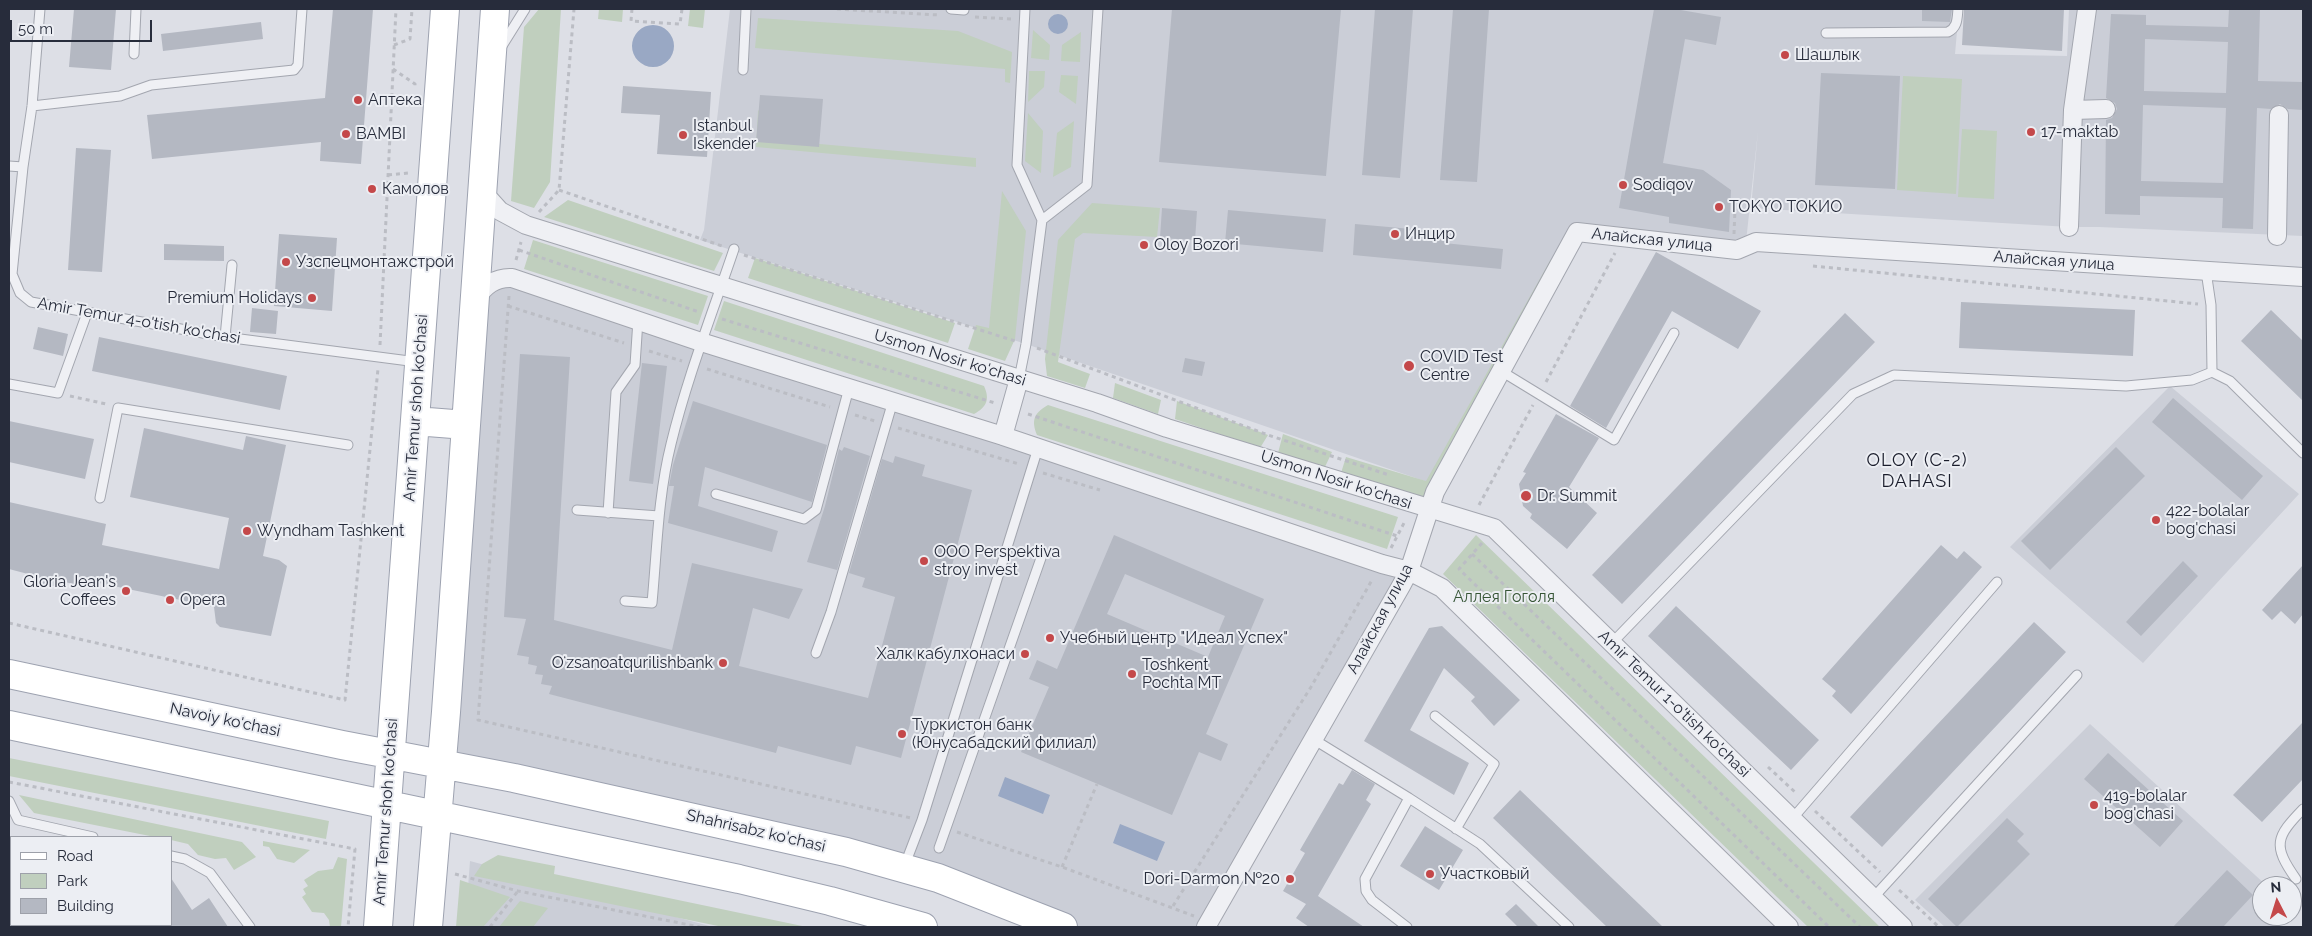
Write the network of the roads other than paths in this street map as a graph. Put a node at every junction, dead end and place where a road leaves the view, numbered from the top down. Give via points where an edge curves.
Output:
1 (40, 9) edge
2 (136, 9) edge
3 (302, 9) edge
4 (445, 9) edge
5 (495, 9) edge
6 (526, 9) edge
7 (746, 9) edge
8 (1025, 9) edge
9 (1098, 9) edge
10 (1958, 9) edge
11 (2086, 9) edge
12 (948, 12) edge
13 (965, 13) edge
14 (1826, 33) dead end
15 (134, 54) dead end
16 (491, 64) junction
17 (743, 70) dead end
18 (32, 106) junction
19 (2106, 109) dead end
20 (2073, 110) junction
21 (2279, 115) dead end
22 (9, 166) edge
23 (23, 167) junction
24 (482, 191) junction
25 (1042, 220) junction
26 (2069, 227) dead end
27 (2277, 236) dead end
28 (734, 250) road end
29 (232, 265) dead end
30 (2206, 271) junction
31 (10, 274) edge
32 (2303, 278) edge
33 (722, 286) junction
34 (475, 300) junction
35 (87, 313) junction
36 (638, 320) junction
37 (1674, 332) dead end
38 (225, 337) junction
39 (701, 342) junction
40 (419, 362) junction
41 (1501, 371) junction
42 (2212, 372) junction
43 (1019, 380) junction
44 (9, 384) edge
45 (849, 388) junction
46 (893, 401) junction
47 (415, 421) junction
48 (466, 425) junction
49 (1003, 436) junction
50 (348, 445) dead end
51 (1038, 448) junction
52 (2303, 453) edge
53 (716, 494) dead end
54 (100, 498) dead end
55 (1421, 507) junction
56 (577, 510) dead end
57 (608, 513) junction
58 (659, 516) junction
59 (1041, 558) dead end
60 (1409, 571) junction
61 (1997, 582) dead end
62 (625, 600) dead end
63 (1612, 643) junction
64 (816, 652) dead end
65 (9, 674) edge
66 (2077, 675) dead end
67 (1435, 716) dead end
68 (9, 725) edge
69 (1313, 739) junction
70 (390, 754) junction
71 (442, 764) junction
72 (1409, 798) junction
73 (9, 801) edge
74 (388, 805) junction
75 (2303, 809) edge
76 (438, 815) junction
77 (1792, 819) junction
78 (1456, 829) junction
79 (89, 836) edge
80 (939, 848) dead end
81 (172, 856) edge
82 (903, 868) junction
83 (2294, 876) edge
84 (1873, 898) junction
85 (1207, 925) edge
86 (250, 927) edge
87 (378, 927) edge
88 (428, 927) edge
89 (923, 927) edge
90 (1063, 927) edge
91 (1407, 927) edge
92 (1569, 927) edge
93 (1789, 927) edge
94 (1903, 927) edge

1 - 18 lane, Amir Temur 4-o'tish ko'chasi
2 - 15 lane
3 - 18 lane via 298,65 294,70 151,85 120,96
4 - 40 main road, Amir Temur shoh ko'chasi
5 - 16 main road
6 - 16 lane
7 - 17 lane
8 - 25 lane via 1017,165
9 - 25 lane via 1086,185
10 - 14 lane via 1954,29 1948,32
11 - 20 street
12 - 13 lane
16 - 24 main road
18 - 23 lane, Amir Temur 4-o'tish ko'chasi
19 - 20 street
20 - 26 street
21 - 27 street
22 - 23 lane
23 - 31 lane, Amir Temur 4-o'tish ko'chasi
24 - 33 street, Usmon Nosir ko'chasi via 500,211 526,225
24 - 34 main road
25 - 43 lane
28 - 33 lane
29 - 38 lane
30 - 32 street, Алайская улица
30 - 41 street, Алайская улица via 1756,242 1737,250 1582,228
30 - 42 lane via 2211,305
31 - 35 lane, Amir Temur 4-o'tish ko'chasi via 20,293 30,302
33 - 39 lane
33 - 43 street, Usmon Nosir ko'chasi
34 - 36 street via 490,283 500,278 512,278
34 - 48 main road
35 - 38 lane, Amir Temur 4-o'tish ko'chasi
35 - 44 lane via 58,393
36 - 39 street
36 - 57 lane via 635,365 616,392
37 - 41 lane via 1614,440
38 - 40 lane, Amir Temur 4-o'tish ko'chasi
39 - 45 street
39 - 58 lane via 670,446
40 - 47 main road, Amir Temur shoh ko'chasi
41 - 55 street, Алайская улица
42 - 52 lane via 2230,381
42 - 63 lane via 2192,380 2126,386 1894,375 1853,394
43 - 49 street
43 - 55 street, Usmon Nosir ko'chasi
45 - 46 street
45 - 53 lane via 816,510 811,516 804,519
46 - 49 street
46 - 64 lane via 831,612
47 - 48 main road
47 - 70 main road, Amir Temur shoh ko'chasi
48 - 71 main road
49 - 51 street
50 - 54 lane via 118,408
51 - 60 street
51 - 82 lane via 922,820
55 - 60 street, Алайская улица
55 - 63 street, Amir Temur 1-o'tish ko'chasi via 1494,528
56 - 57 lane
57 - 58 lane
58 - 62 lane via 652,603
59 - 80 lane
60 - 69 street, Алайская улица
60 - 93 street via 1442,588
61 - 77 lane
63 - 77 street, Amir Temur 1-o'tish ko'chasi
65 - 70 main road, Navoiy ko'chasi
66 - 84 lane
67 - 78 lane via 1494,764
68 - 74 main road
69 - 72 lane
69 - 85 street, Алайская улица
70 - 71 main road, Navoiy ko'chasi
70 - 74 main road, Amir Temur shoh ko'chasi
71 - 76 main road
71 - 82 main road, Shahrisabz ko'chasi via 753,830
72 - 78 lane
72 - 91 lane via 1366,879 1366,891 1372,900
73 - 79 lane via 18,820
74 - 76 main road
74 - 87 main road, Amir Temur shoh ko'chasi
75 - 83 lane via 2286,827 2279,842 2284,861
76 - 88 main road
76 - 89 main road via 739,879
77 - 84 street, Amir Temur 1-o'tish ko'chasi
78 - 92 lane via 1480,844
81 - 86 lane via 185,859 210,873
82 - 90 main road, Shahrisabz ko'chasi via 983,894
84 - 94 street, Amir Temur 1-o'tish ko'chasi

